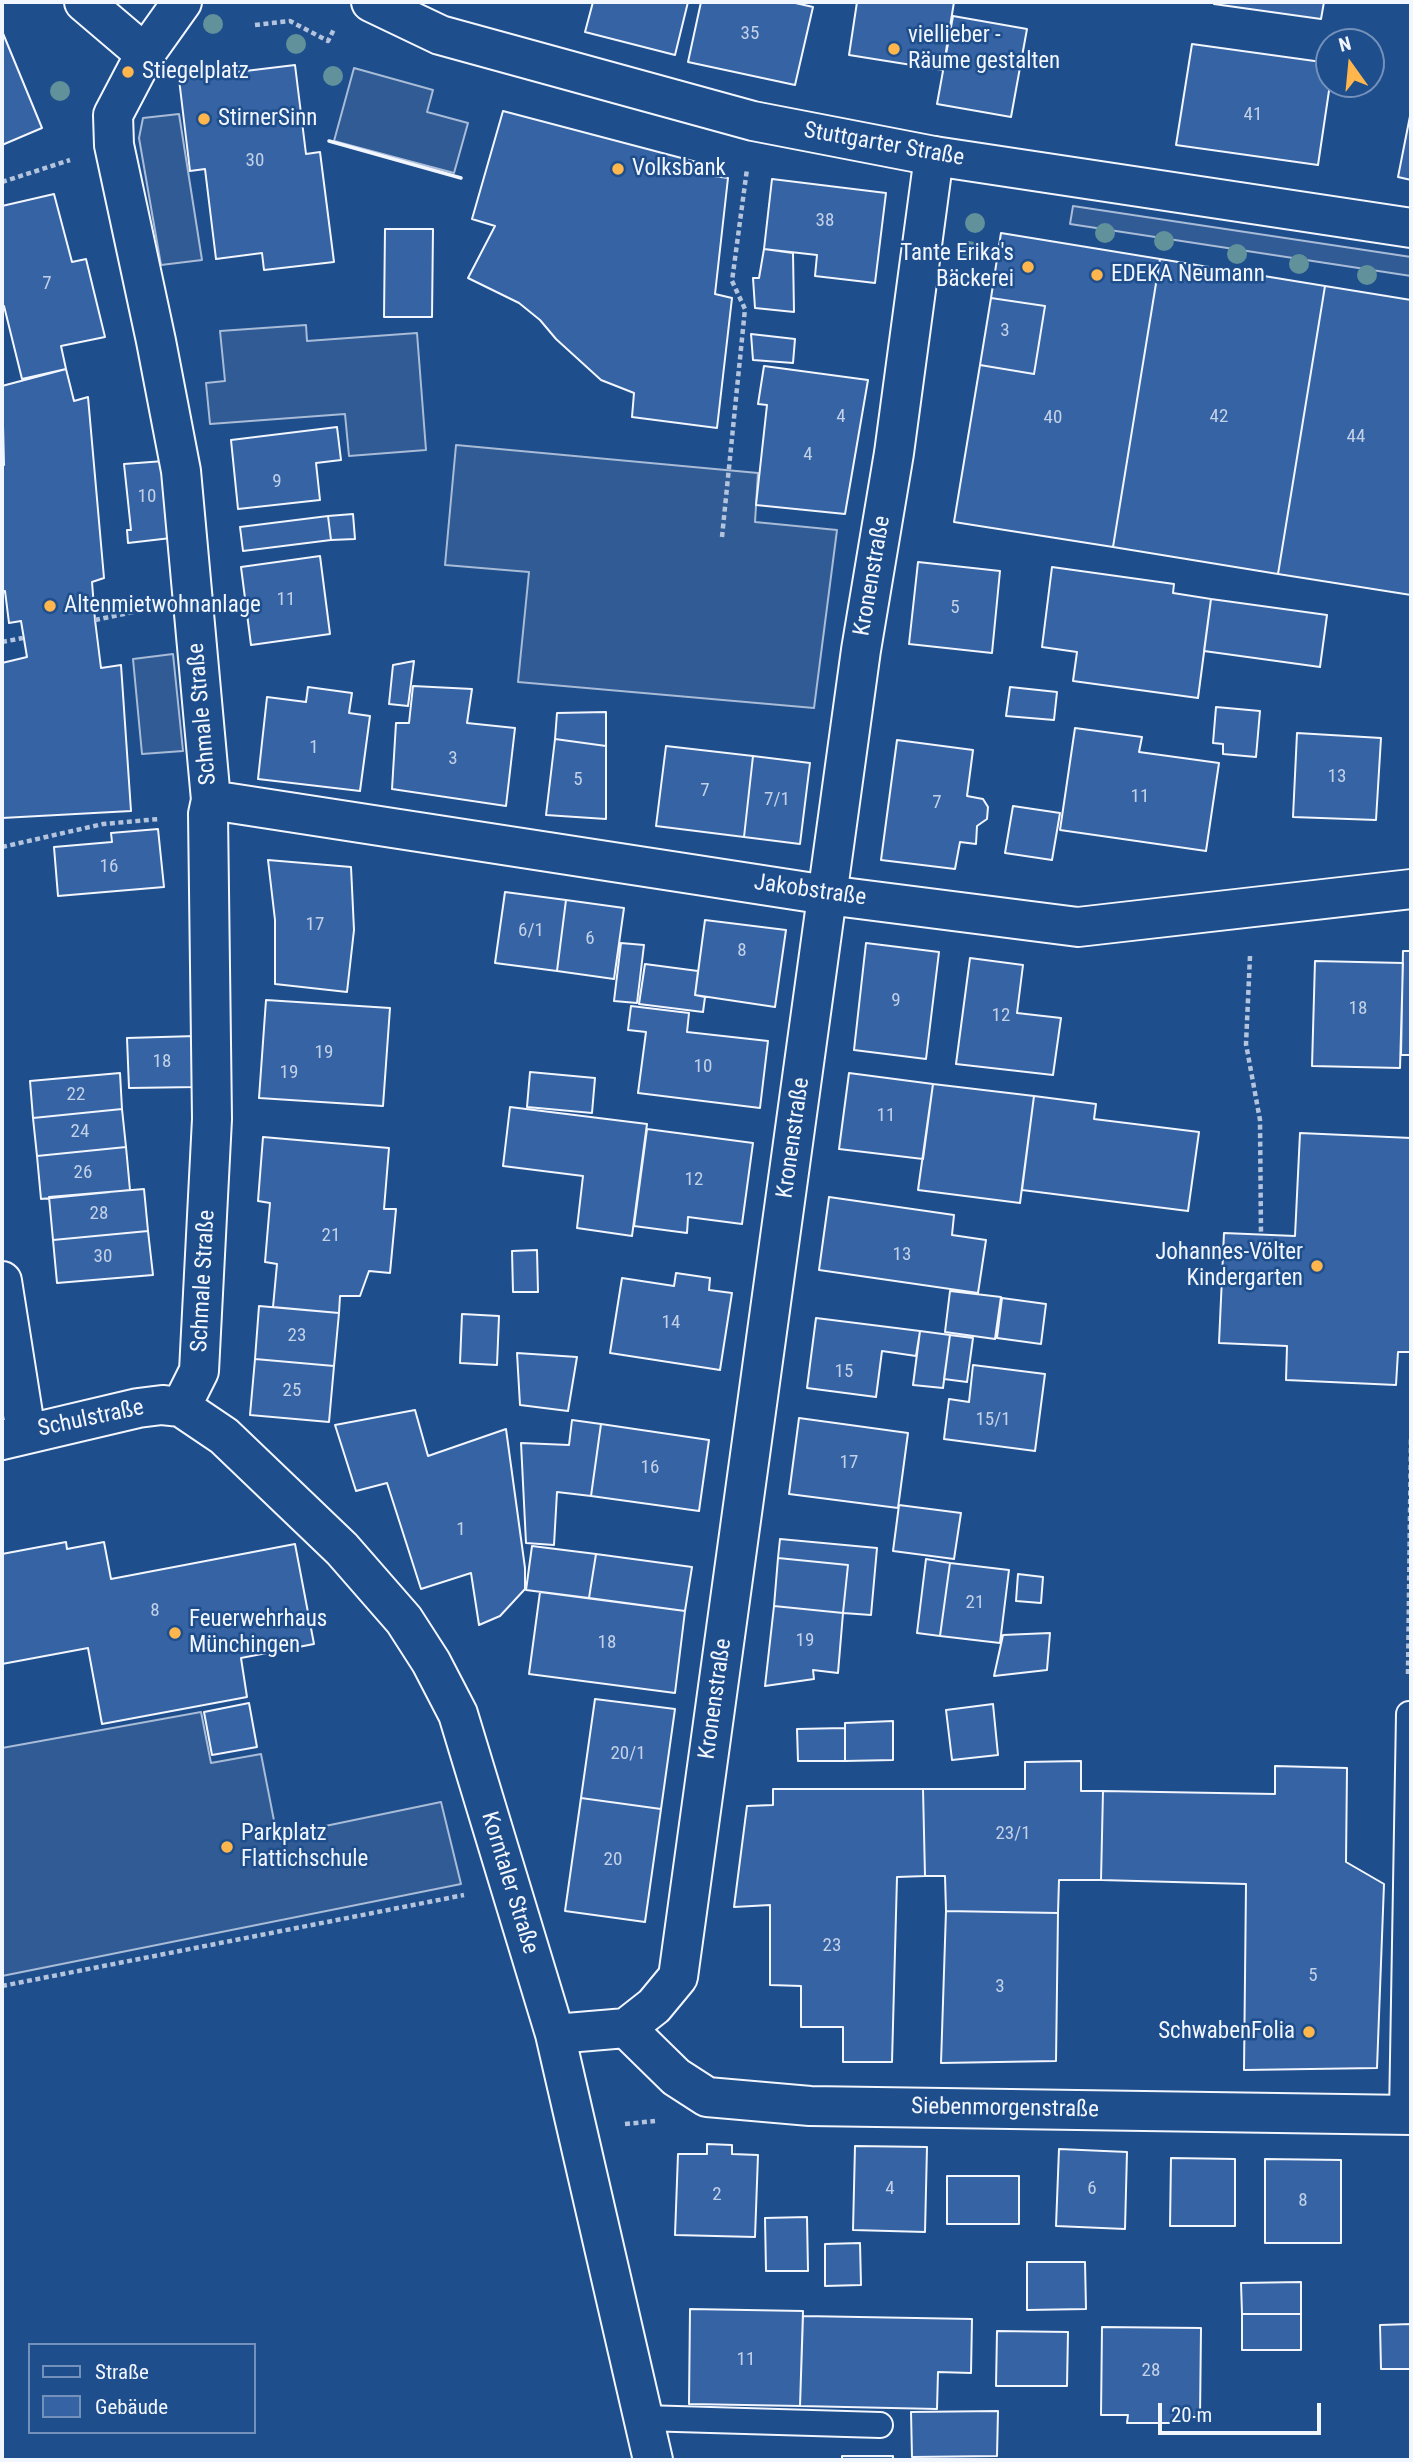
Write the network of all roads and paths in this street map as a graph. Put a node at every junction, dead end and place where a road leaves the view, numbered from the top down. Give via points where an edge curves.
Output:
1 (84, 2) edge
2 (182, 2) edge
3 (371, 2) edge
4 (255, 25) dead end
5 (334, 28) dead end
6 (145, 54) junction
7 (753, 121) junction
8 (934, 156) junction
9 (18, 177) dead end
10 (2, 182) edge
11 (1411, 228) edge
12 (722, 537) dead end
13 (23, 638) dead end
14 (2, 642) edge
15 (209, 807) junction
16 (2, 847) edge
17 (1411, 889) edge
18 (827, 895) junction
19 (1249, 980) dead end
20 (1261, 1235) dead end
21 (2, 1281) edge
22 (181, 1407) junction
23 (1411, 1436) edge
24 (14, 1437) edge
25 (1409, 1714) joint
26 (509, 1885) junction
27 (2, 1986) edge
28 (626, 2028) junction
29 (555, 2034) junction
30 (1406, 2115) edge
31 (643, 2418) junction
32 (880, 2425) dead end
33 (653, 2460) edge

1 - 6 street
2 - 6 street, Schmale Straße
3 - 7 street, Stuttgarter Straße via 440,35
4 - 5 path via 290,21 328,41
6 - 15 street, Schmale Straße via 113,116 114,145 181,471
7 - 8 street, Stuttgarter Straße
7 - 12 path via 732,281 746,309
8 - 11 street, Stuttgarter Straße
8 - 18 street, Kronenstraße
9 - 10 path
13 - 14 path
15 - 16 path
15 - 18 street, Jakobstraße
15 - 22 street, Schmale Straße via 212,1119 199,1371
17 - 18 street, Jakobstraße via 1078,927
18 - 28 street, Kronenstraße via 678,1977 654,2006
19 - 20 path via 1246,1044 1260,1120
21 - 24 street
22 - 24 street, Schulstraße via 138,1408
22 - 26 street, Korntaler Straße via 234,1445 342,1549 404,1620 458,1714
23 - 25 path
25 - 30 lane
26 - 27 path
26 - 29 street, Korntaler Straße
28 - 29 street
28 - 30 street, Siebenmorgenstraße via 676,2077 707,2097 810,2106
29 - 31 street, Korntaler Straße
31 - 32 lane
31 - 33 street, Korntaler Straße

